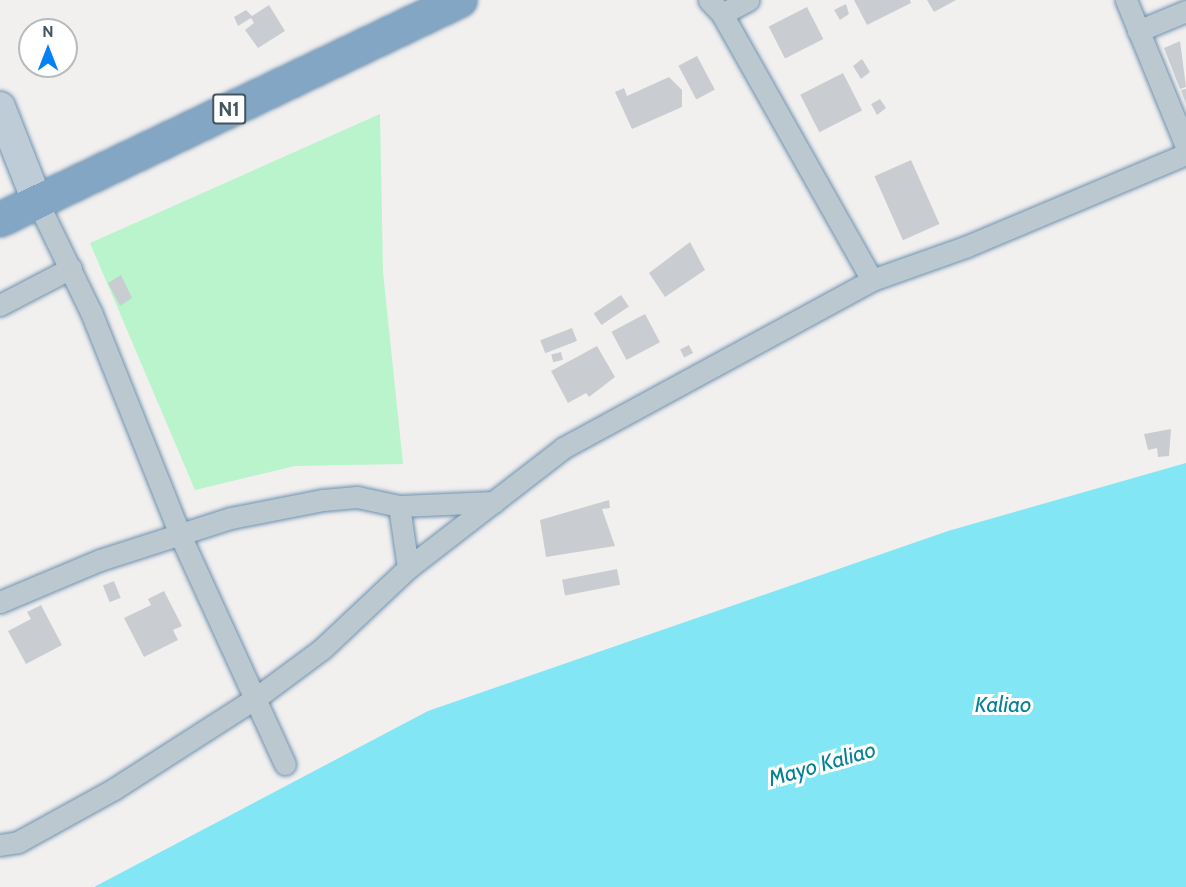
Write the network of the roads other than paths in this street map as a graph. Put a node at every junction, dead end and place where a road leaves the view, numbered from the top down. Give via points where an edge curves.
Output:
1 (459, 0) edge
2 (748, 0) edge
3 (1126, 0) edge
4 (716, 7) edge
5 (1186, 11) edge
6 (1138, 31) junction
7 (0, 107) edge
8 (1186, 146) edge
9 (1186, 154) edge
10 (37, 201) junction
11 (0, 219) edge
12 (71, 268) junction
13 (872, 280) junction
14 (0, 305) edge
15 (495, 502) junction
16 (399, 506) junction
17 (180, 535) junction
18 (408, 568) junction
19 (0, 602) edge
20 (256, 698) junction
21 (285, 764) dead end
22 (0, 845) edge

1 - 10 highway, N1
2 - 4 street
3 - 6 street
4 - 13 street
5 - 6 street
6 - 8 street
7 - 10 street
9 - 13 street via 976,243
10 - 11 highway, N1
10 - 12 street
12 - 14 street
12 - 17 street
13 - 15 street via 562,448
15 - 16 street
15 - 18 street
16 - 17 street via 357,497 289,503
16 - 18 street
17 - 19 street via 100,560
17 - 20 street
18 - 20 street via 322,650
20 - 21 street
20 - 22 street via 114,789 18,842

